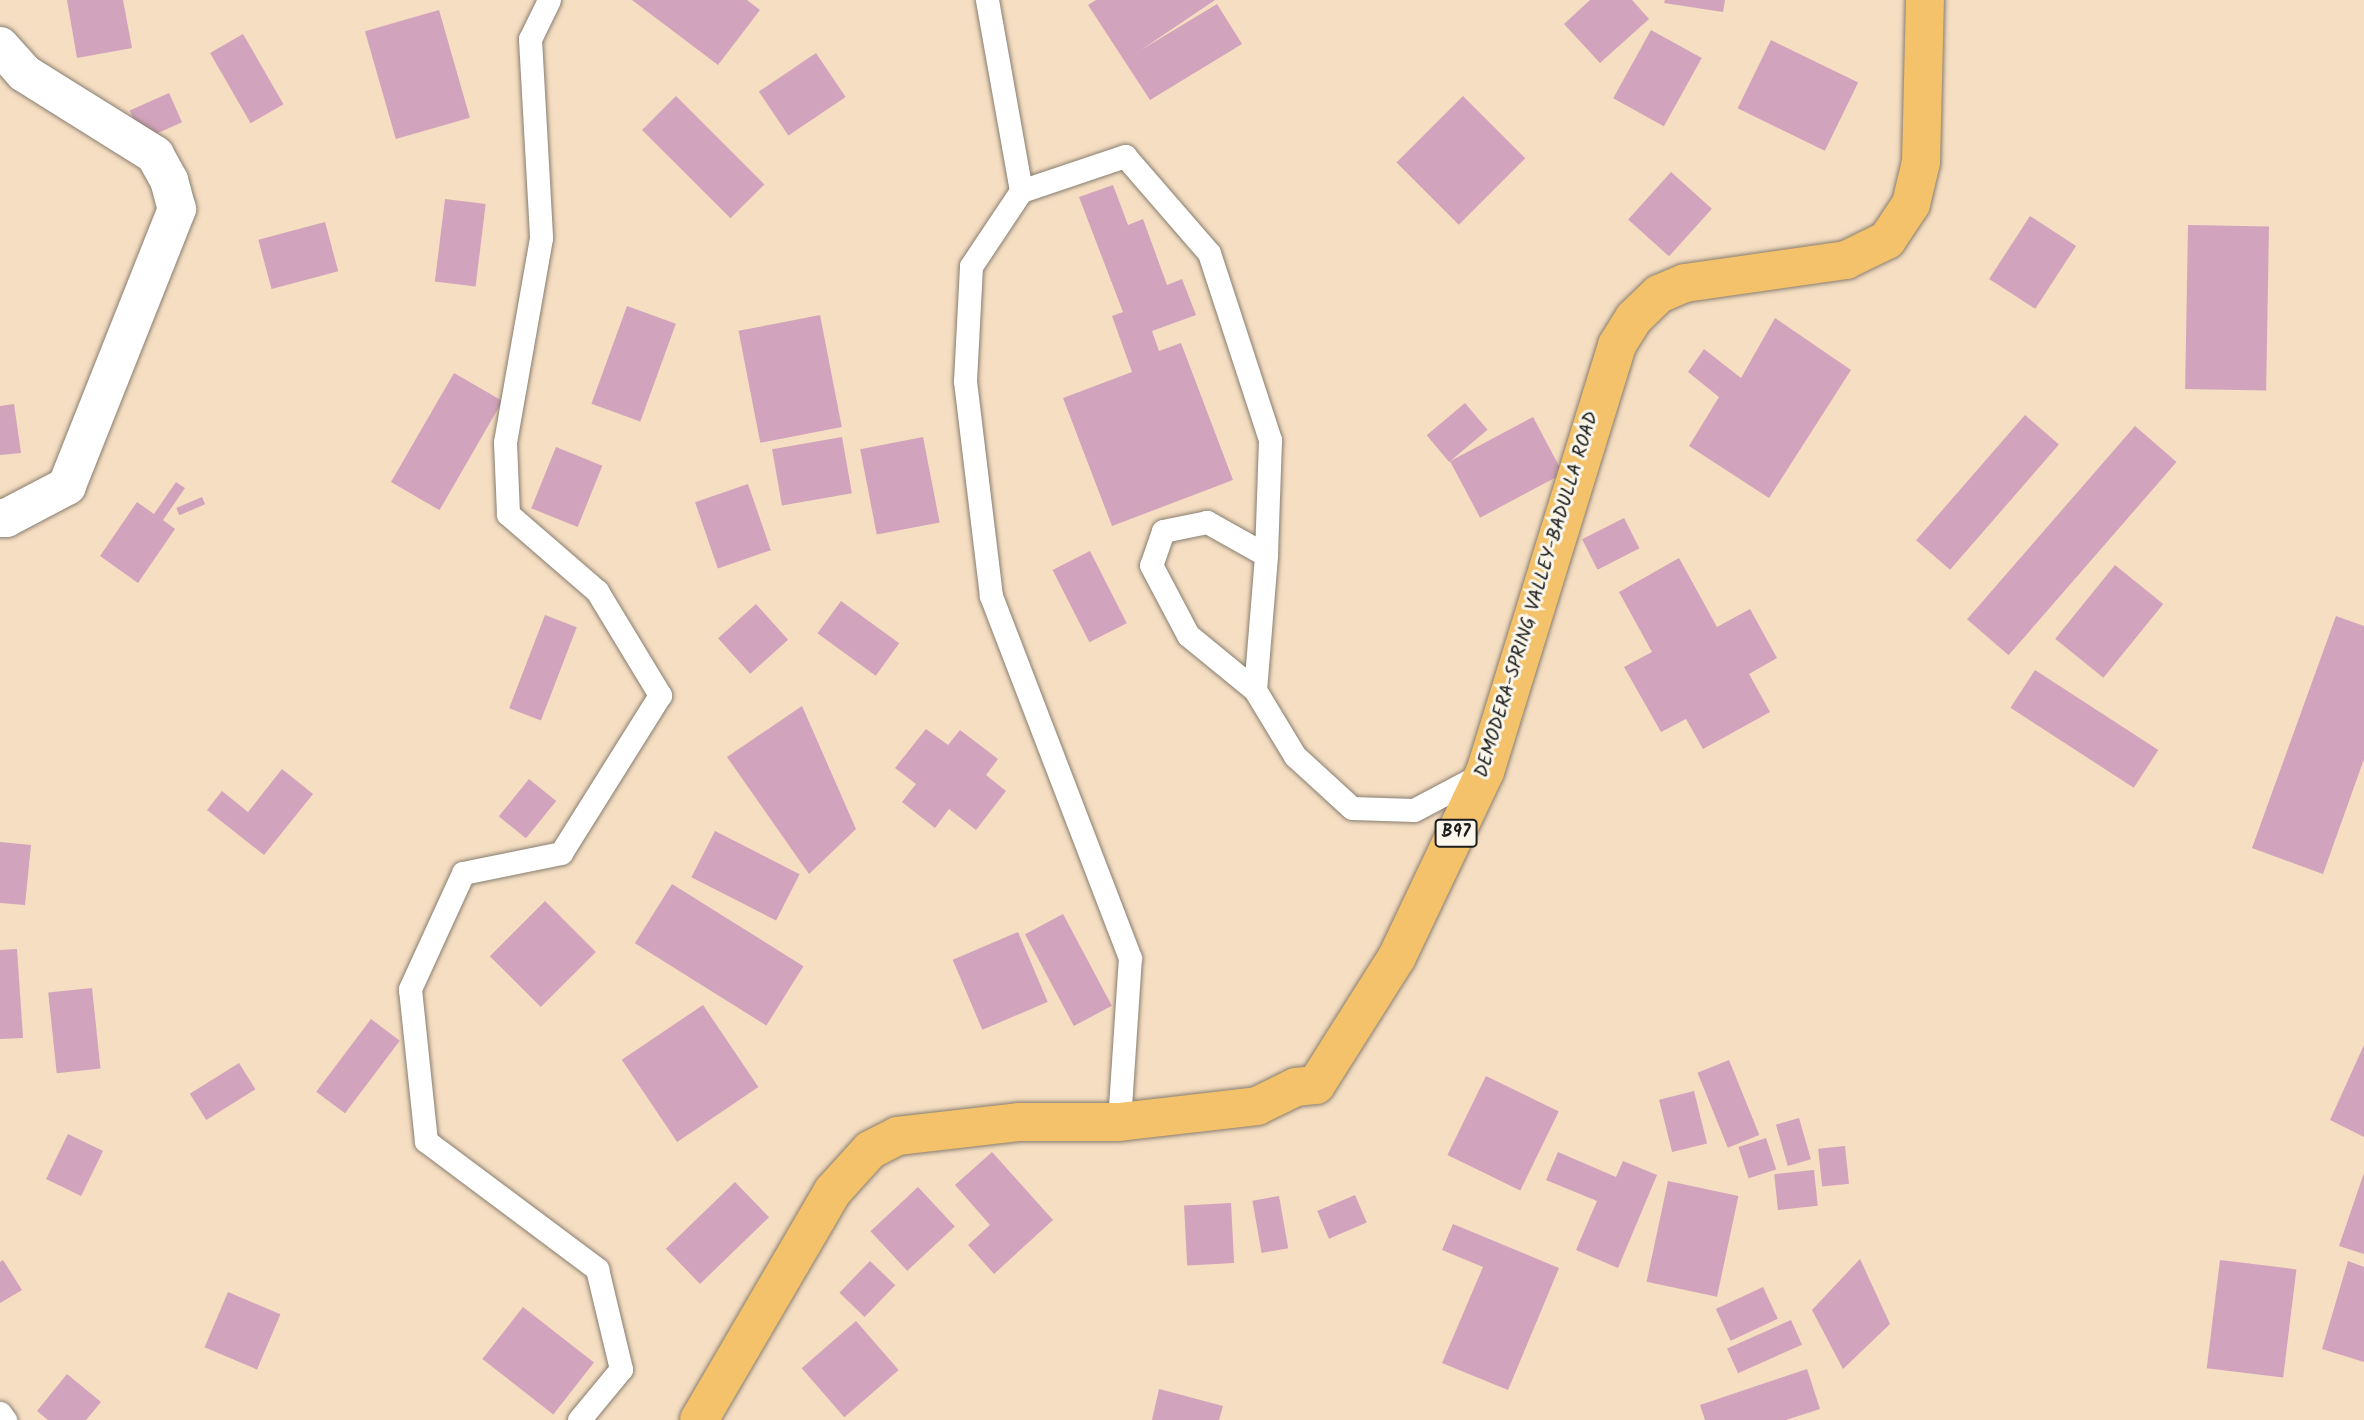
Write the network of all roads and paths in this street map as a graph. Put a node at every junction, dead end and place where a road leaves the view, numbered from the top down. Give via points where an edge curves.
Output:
1 (549, 0) edge
2 (986, 0) edge
3 (1925, 0) edge
4 (0, 46) edge
5 (1021, 191) junction
6 (0, 518) edge
7 (1266, 555) junction
8 (1255, 690) junction
9 (1485, 772) junction
10 (1119, 1122) junction
11 (0, 1413) edge
12 (5, 1420) edge
13 (579, 1420) edge
14 (699, 1420) edge

1 - 13 lane via 530,39 541,238 505,442 508,514 597,592 660,695 561,853 463,873 410,989 426,1141 597,1269 621,1369
2 - 5 lane
3 - 9 main road, DEMODERA-SPRING VALLEY-BADULLA ROAD / B97 via 1922,162 1911,204 1887,240 1846,260 1685,284 1659,295 1634,318 1617,345
4 - 6 street via 24,73 155,155 169,180 177,209 67,486
5 - 7 lane via 1125,156 1209,253 1270,440
5 - 10 lane via 971,266 965,381 991,596 1130,958
7 - 8 lane
7 - 8 lane via 1207,522 1163,531 1151,565 1188,635
8 - 9 lane via 1295,756 1352,808 1414,810
9 - 10 main road, DEMODERA-SPRING VALLEY-BADULLA ROAD / B97 via 1397,957 1316,1085 1296,1087 1257,1107
10 - 14 main road, DEMODERA-SPRING VALLEY-BADULLA ROAD / B97 via 1020,1122 918,1132 897,1136 870,1150 833,1191
11 - 12 lane

